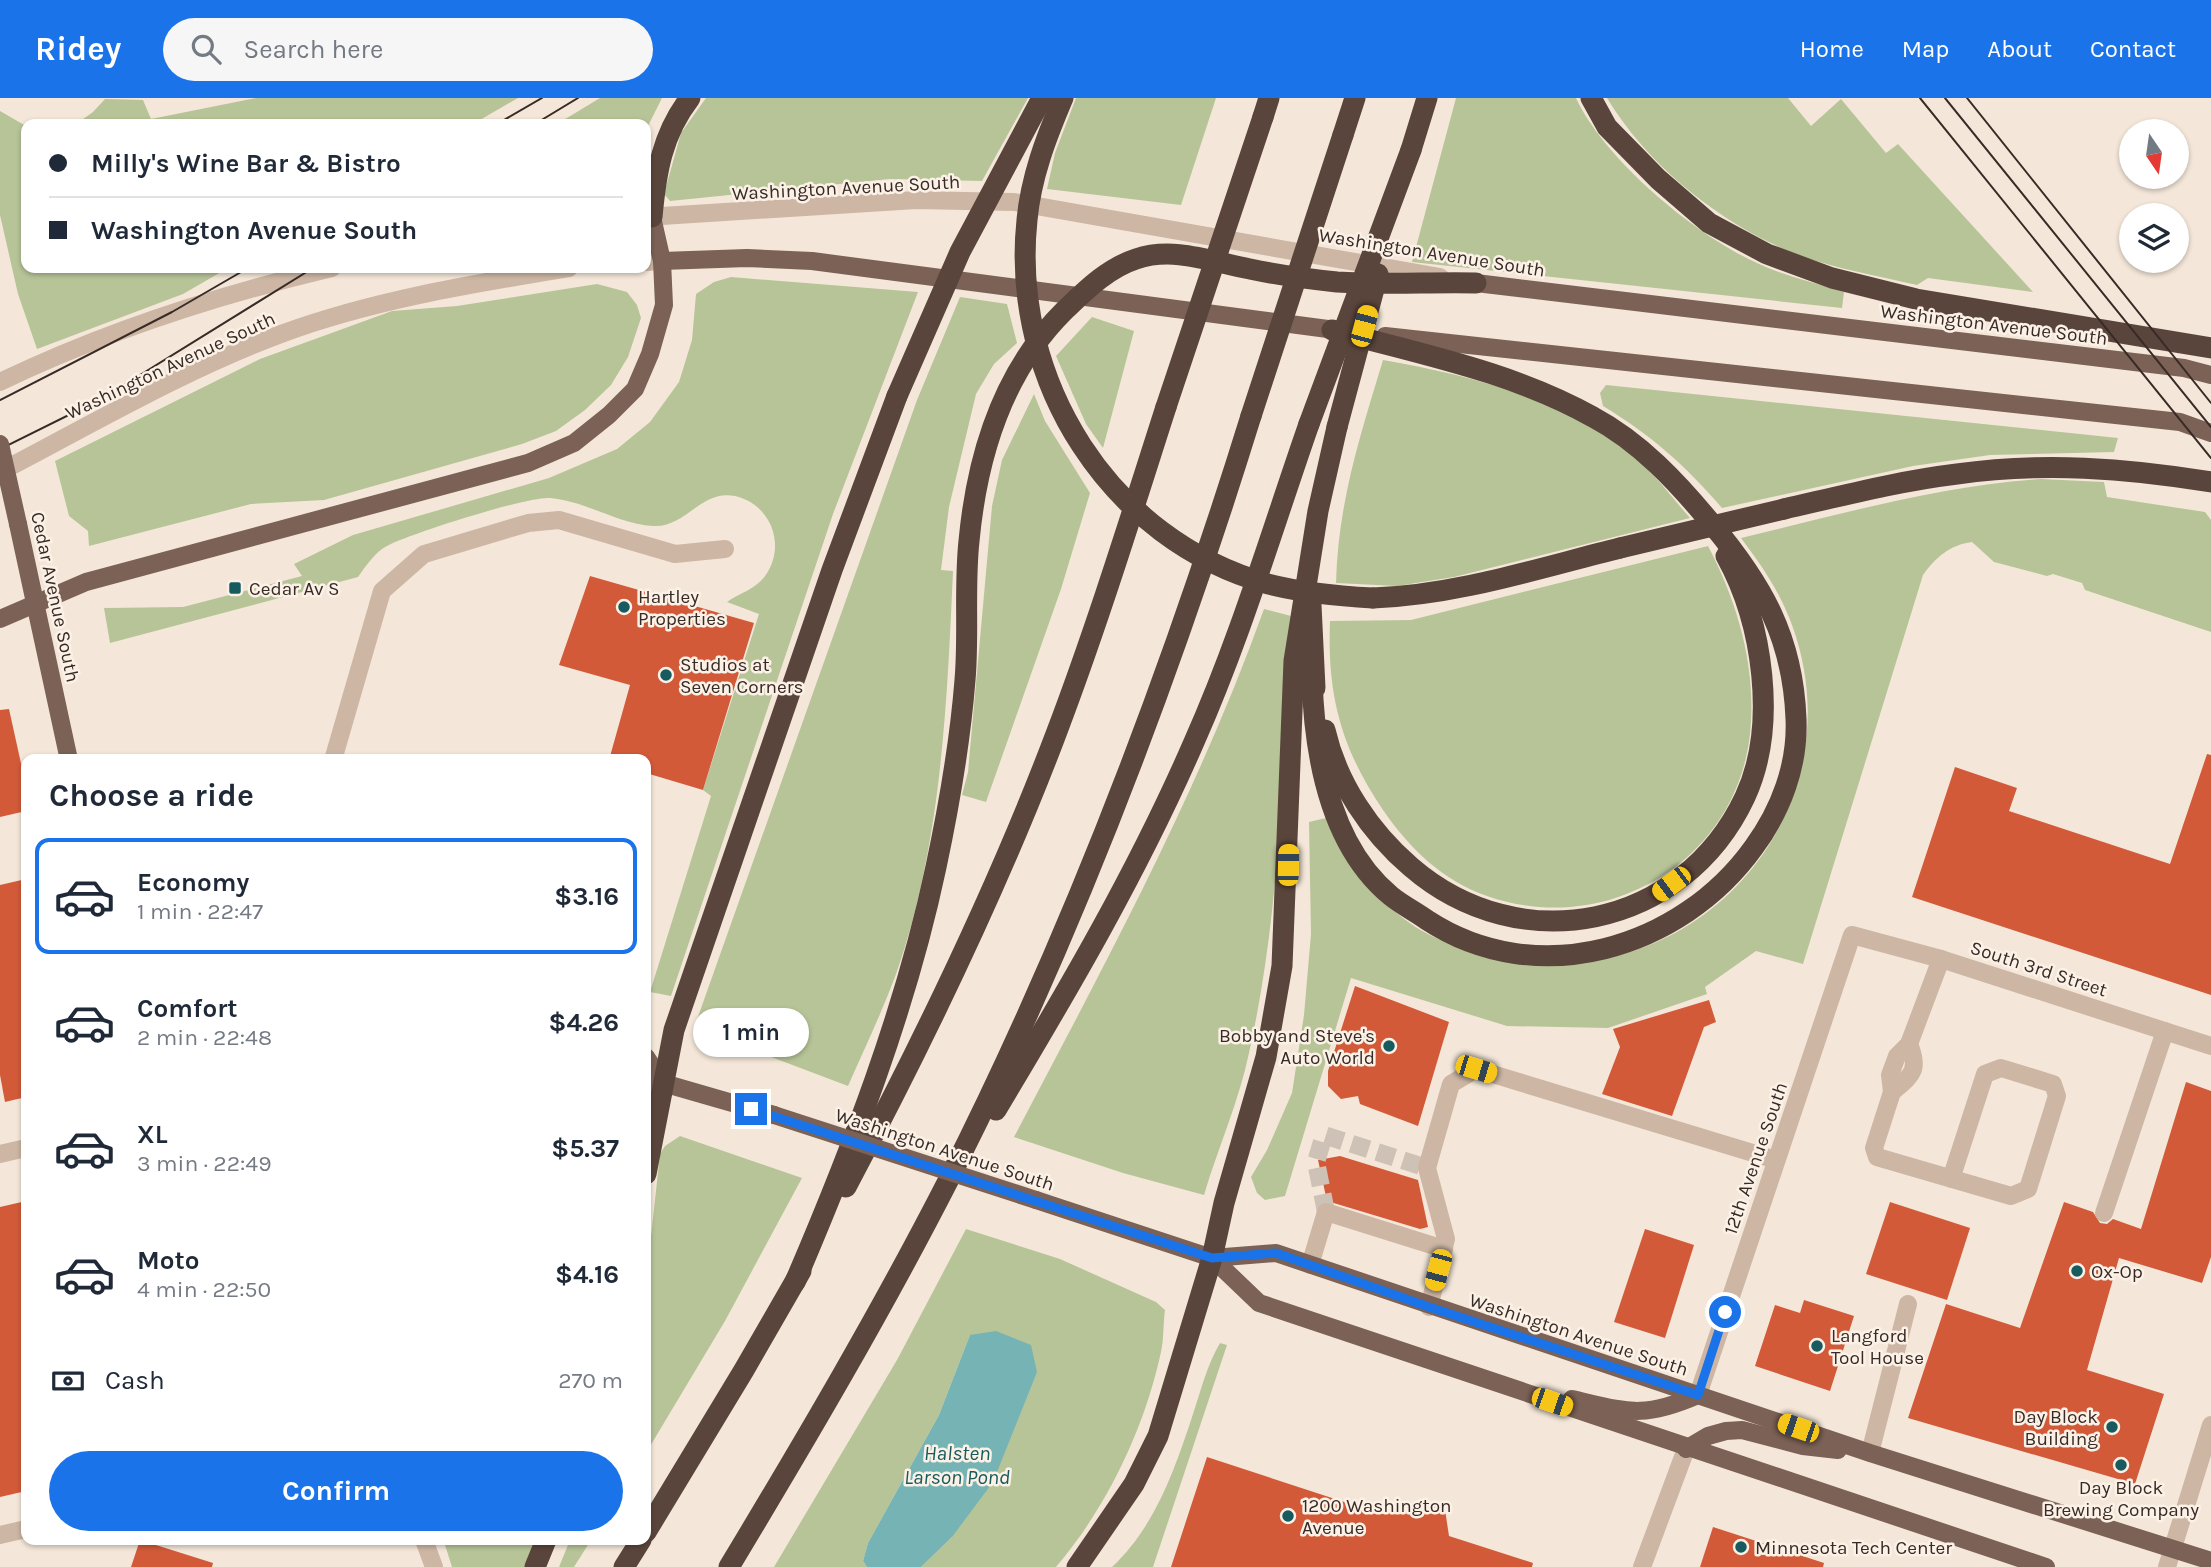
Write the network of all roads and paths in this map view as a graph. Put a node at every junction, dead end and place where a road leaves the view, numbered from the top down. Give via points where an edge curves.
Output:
1 (690, 98) edge
2 (1042, 98) edge
3 (1063, 98) edge
4 (1355, 98) edge
5 (1427, 98) edge
6 (1591, 98) edge
7 (1266, 107) edge
8 (1411, 150) junction
9 (651, 204) edge
10 (651, 217) edge
11 (651, 235) edge
12 (654, 261) edge
13 (314, 273) edge
14 (542, 273) edge
15 (1476, 283) junction
16 (1077, 298) junction
17 (1332, 330) junction
18 (2211, 348) edge
19 (2211, 376) edge
20 (0, 382) edge
21 (2211, 433) edge
22 (0, 444) edge
23 (0, 472) edge
24 (2211, 482) edge
25 (1703, 514) junction
26 (725, 549) dead end
27 (1310, 559) junction
28 (35, 604) junction
29 (0, 619) edge
30 (1312, 677) junction
31 (68, 754) edge
32 (334, 754) edge
33 (1852, 936) joint
34 (1941, 959) junction
35 (2165, 1031) junction
36 (2211, 1046) edge
37 (654, 1084) edge
38 (651, 1118) edge
39 (21, 1148) edge
40 (0, 1154) edge
41 (1776, 1160) junction
42 (1951, 1179) junction
43 (2104, 1213) dead end
44 (917, 1241) junction
45 (1444, 1249) junction
46 (1212, 1258) junction
47 (1310, 1265) junction
48 (794, 1282) junction
49 (1908, 1304) dead end
50 (1429, 1307) junction
51 (1483, 1379) junction
52 (1698, 1395) junction
53 (2211, 1425) edge
54 (1686, 1449) junction
55 (1870, 1453) junction
56 (651, 1524) edge
57 (21, 1530) edge
58 (0, 1535) edge
59 (426, 1545) edge
60 (545, 1545) edge
61 (638, 1545) edge
62 (2173, 1548) junction
63 (2211, 1561) edge
64 (434, 1567) edge
65 (535, 1567) edge
66 (624, 1567) edge
67 (729, 1567) edge
68 (1077, 1567) edge
69 (1642, 1567) edge
70 (2046, 1567) edge
71 (2167, 1567) edge

1 - 9 highway via 676,115 658,160
2 - 37 highway, bridge via 960,252 897,396
3 - 24 highway, bridge via 1031,194 1025,280 1033,334 1057,404 1082,449 1155,527 1213,563 1286,588 1317,595 1409,597 1925,478 2018,468 2101,468
4 - 44 highway, bridge via 1217,527 1112,814 1040,986
5 - 8 highway
6 - 18 highway via 1607,127 1658,179 1709,223 1767,254 1832,278 1916,299
7 - 48 highway, bridge via 1056,735 983,911 900,1086
8 - 27 highway, bridge via 1337,427
8 - 44 highway, bridge via 1223,674 1167,804 1084,962
10 - 15 street, Washington Avenue South via 927,201 1014,202
11 - 12 main road
12 - 16 main road via 747,257 812,261
12 - 28 main road via 664,305 635,389 574,443 528,463 86,583
13 - 20 street, Washington Avenue South via 172,312
14 - 23 street, Washington Avenue South via 385,302 280,334 180,379
15 - 16 highway via 1338,282 1168,252 1116,268
15 - 19 main road, Washington Avenue South via 1999,344 2184,368
16 - 17 main road
16 - 48 highway via 1022,363 992,429 969,542 959,740 921,934 843,1164
17 - 21 main road via 2180,422
17 - 25 highway via 1482,371 1595,418 1658,464
22 - 28 main road, Cedar Avenue South, bridge
25 - 30 highway via 1744,595 1760,661 1763,727 1745,795 1709,852 1660,893 1630,908 1578,920 1520,920 1482,909 1422,877 1391,850 1354,802 1329,746
25 - 30 highway via 1756,581 1774,615 1793,687 1797,721 1794,759 1786,790 1767,830 1745,860 1693,911 1638,940 1574,954 1511,954 1437,926 1390,895 1367,870 1334,808 1319,759
26 - 32 street via 675,554 559,520 528,523 424,554 382,591
27 - 30 highway
27 - 46 highway via 1294,661 1279,990 1266,1057
28 - 29 main road
28 - 31 main road, Cedar Avenue South
33 - 34 street, South 3rd Street
33 - 41 street, 12th Avenue South
34 - 35 street, South 3rd Street
34 - 42 street via 1909,1044 1916,1061 1911,1076 1892,1092 1874,1148 1877,1157
35 - 36 street, South 3rd Street
35 - 43 street
37 - 38 highway
37 - 46 main road, Washington Avenue South, bridge via 774,1115
39 - 40 street
41 - 45 street via 1476,1069 1451,1084 1427,1168 1446,1239
41 - 52 street, 12th Avenue South
42 - 42 street via 2011,1196 2028,1189 2057,1096 2053,1084 2001,1068 1985,1074
44 - 67 highway
45 - 47 street via 1326,1212
45 - 50 street
46 - 47 main road, Washington Avenue South via 1276,1253
46 - 51 main road, Washington Avenue South via 1259,1303
46 - 68 highway via 1148,1460
47 - 50 main road, Washington Avenue South
48 - 56 highway
49 - 55 street
50 - 52 main road, Washington Avenue South
51 - 52 main road via 1635,1414 1658,1411
51 - 54 main road, Washington Avenue South
52 - 55 main road, Washington Avenue South
53 - 62 street
54 - 55 main road via 1726,1430 1742,1430 1802,1446
54 - 69 street
54 - 70 main road, Washington Avenue South
55 - 62 main road, Washington Avenue South
57 - 58 street
59 - 64 street
60 - 65 highway
61 - 66 highway
62 - 63 main road, Washington Avenue South
62 - 71 street

